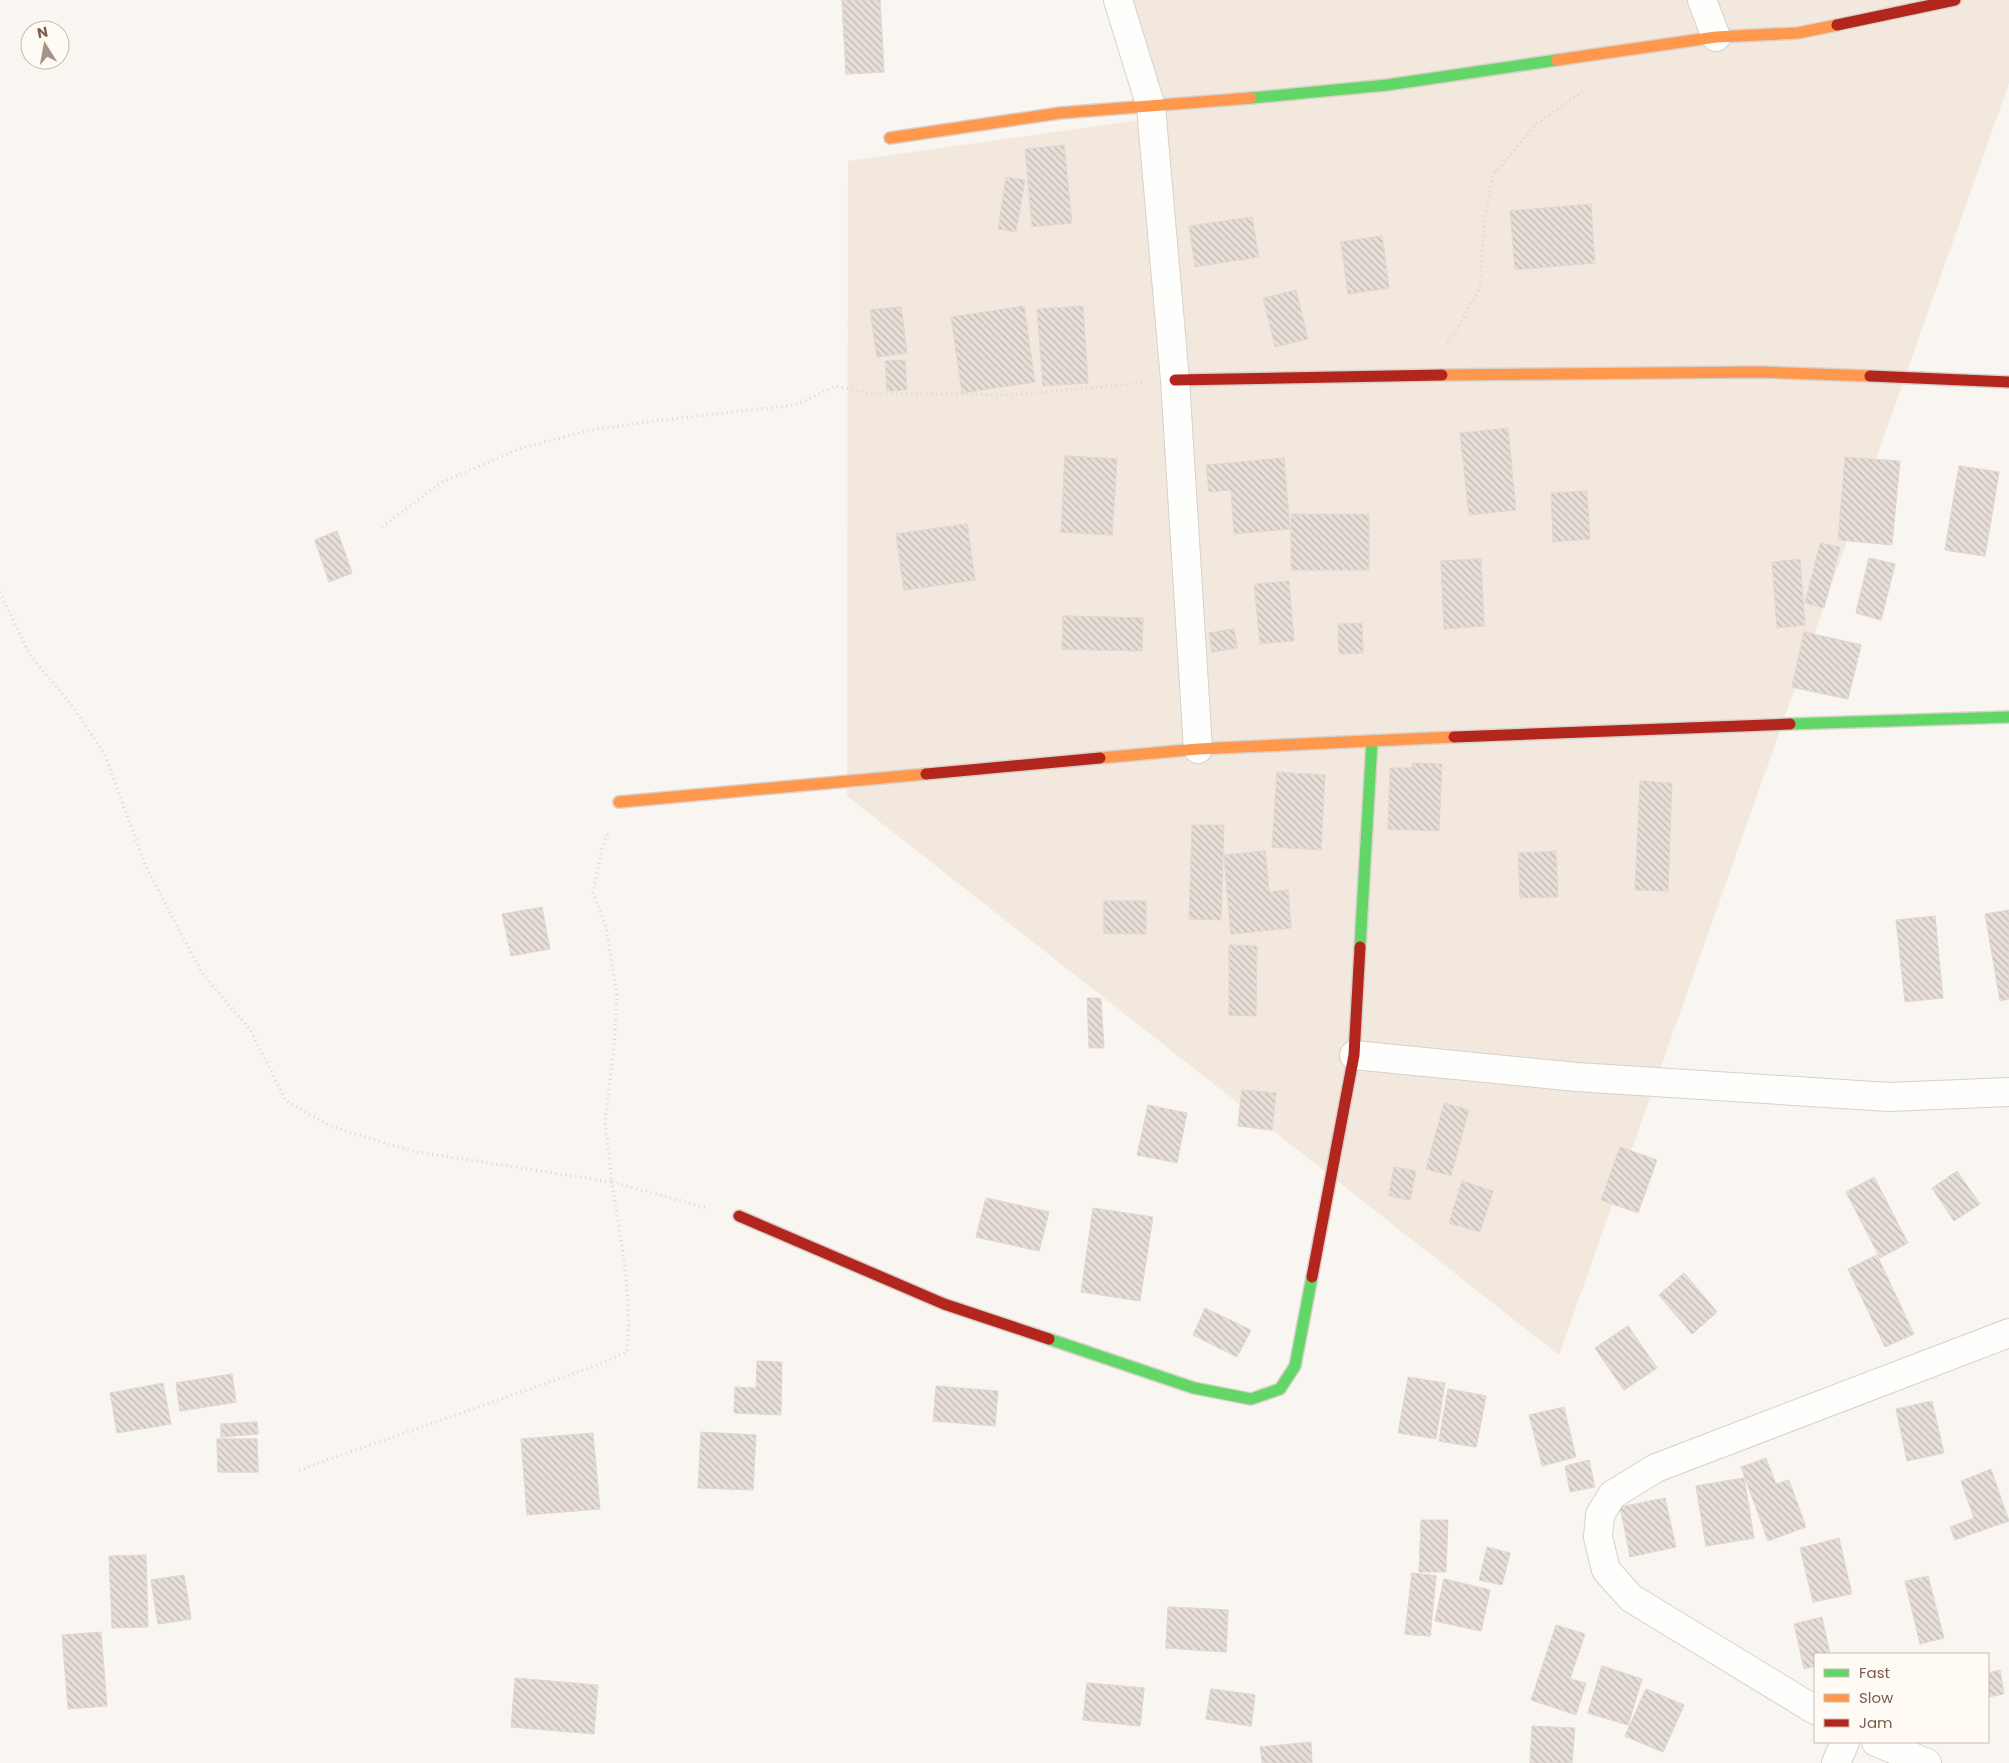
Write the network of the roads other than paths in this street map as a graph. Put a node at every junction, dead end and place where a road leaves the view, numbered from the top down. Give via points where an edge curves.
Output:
1 (1118, 0) edge
2 (1702, 0) edge
3 (1954, 0) edge
4 (1716, 37) junction
5 (1151, 107) junction
6 (890, 138) dead end
7 (1175, 380) junction
8 (2009, 382) edge
9 (2009, 717) edge
10 (1372, 741) junction
11 (1198, 749) junction
12 (619, 802) road end
13 (1354, 1055) junction
14 (2009, 1092) edge
15 (739, 1216) road end
16 (2009, 1333) edge
17 (1814, 1709) edge
18 (1845, 1743) edge
19 (1878, 1743) edge
20 (1836, 1763) edge
21 (1927, 1763) edge

1 - 5 street
2 - 4 street
3 - 4 street via 1798,33
4 - 5 street via 1387,84
5 - 6 street via 1060,113
5 - 7 street
7 - 8 street via 1759,372
7 - 11 street
9 - 10 street
10 - 11 street
10 - 13 street
11 - 12 street
13 - 14 street via 1577,1077 1889,1097
13 - 15 street via 1295,1366 1280,1389 1251,1399 1194,1388 944,1304
16 - 17 street via 1656,1468 1612,1495 1600,1515 1598,1537 1606,1570 1631,1598
18 - 20 street
19 - 21 street

